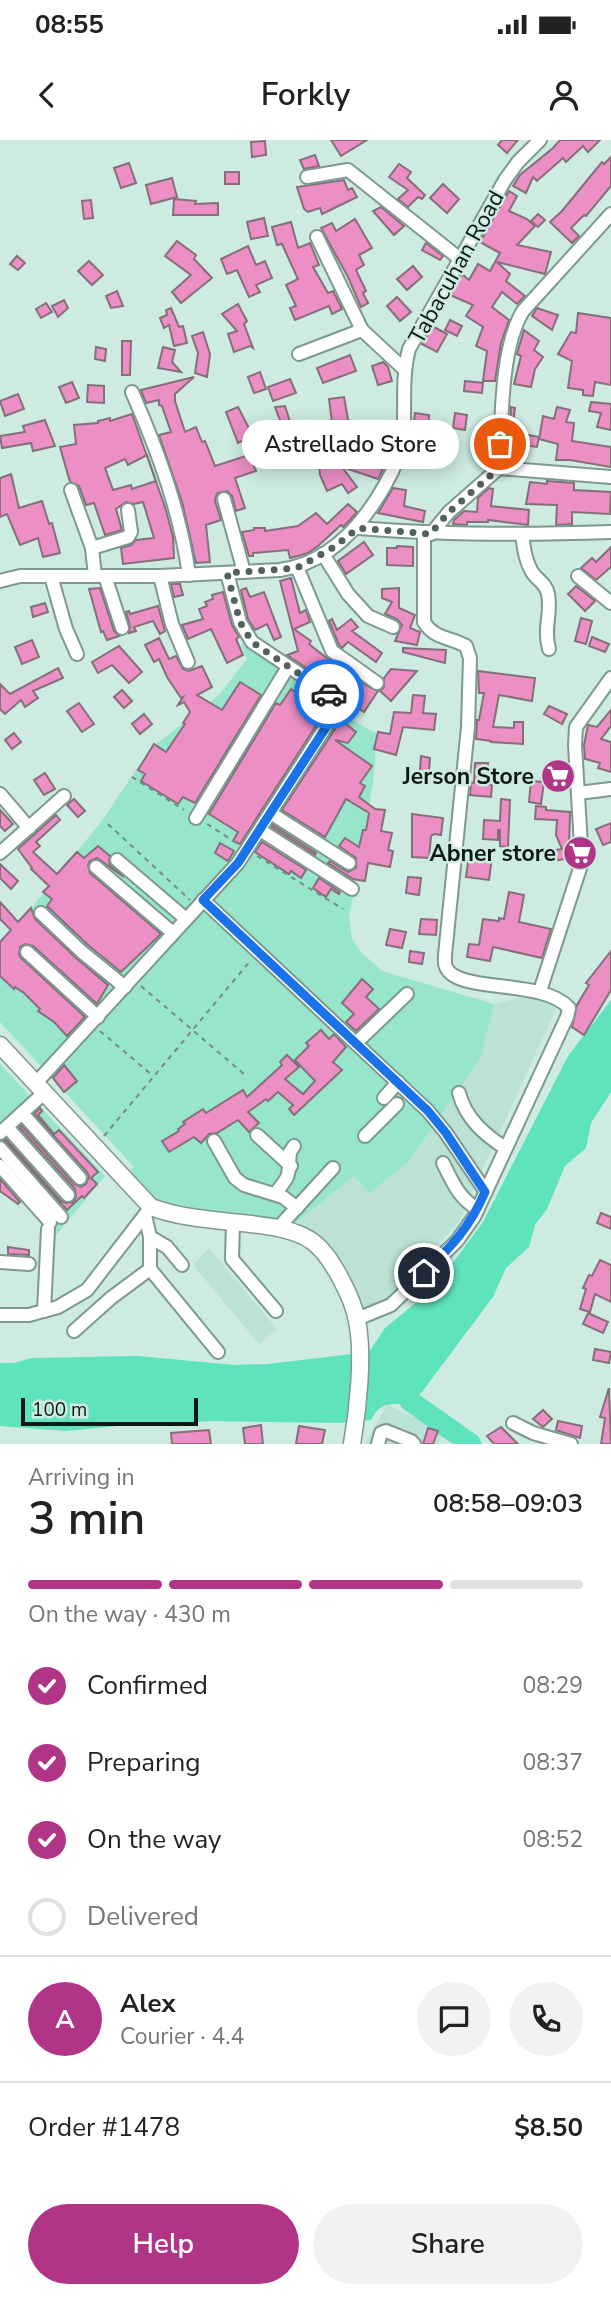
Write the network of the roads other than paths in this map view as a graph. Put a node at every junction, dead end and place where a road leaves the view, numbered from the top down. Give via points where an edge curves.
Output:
1 (540, 140) edge
2 (307, 177) dead end
3 (611, 214) edge
4 (317, 237) dead end
5 (460, 259) junction
6 (362, 330) junction
7 (299, 354) dead end
8 (404, 369) junction
9 (132, 392) dead end
10 (499, 468) junction
11 (611, 477) edge
12 (71, 490) dead end
13 (224, 499) dead end
14 (128, 510) dead end
15 (358, 528) junction
16 (611, 532) edge
17 (427, 533) junction
18 (522, 535) junction
19 (92, 548) junction
20 (323, 554) junction
21 (297, 568) junction
22 (244, 572) junction
23 (227, 573) junction
24 (190, 575) junction
25 (51, 576) junction
26 (100, 576) junction
27 (160, 576) junction
28 (578, 576) dead end
29 (0, 582) edge
30 (611, 603) edge
31 (394, 627) dead end
32 (122, 628) dead end
33 (549, 649) dead end
34 (77, 654) dead end
35 (188, 662) dead end
36 (288, 667) junction
37 (611, 678) edge
38 (377, 682) dead end
39 (611, 789) edge
40 (579, 793) junction
41 (0, 794) edge
42 (64, 796) dead end
43 (272, 814) junction
44 (196, 818) dead end
45 (29, 828) junction
46 (260, 830) junction
47 (0, 853) edge
48 (117, 860) dead end
49 (349, 863) dead end
50 (96, 867) dead end
51 (352, 889) dead end
52 (200, 903) junction
53 (41, 913) dead end
54 (186, 919) junction
55 (173, 933) junction
56 (27, 952) dead end
57 (129, 983) junction
58 (540, 991) junction
59 (407, 994) dead end
60 (94, 1020) junction
61 (356, 1043) junction
62 (0, 1045) edge
63 (398, 1083) junction
64 (40, 1089) junction
65 (459, 1093) dead end
66 (384, 1098) dead end
67 (402, 1099) junction
68 (22, 1113) junction
69 (4, 1130) edge
70 (257, 1135) dead end
71 (365, 1136) dead end
72 (214, 1141) dead end
73 (294, 1146) dead end
74 (0, 1148) edge
75 (505, 1148) junction
76 (443, 1163) dead end
77 (0, 1166) edge
78 (291, 1167) junction
79 (333, 1168) dead end
80 (80, 1178) dead end
81 (485, 1192) junction
82 (275, 1194) junction
83 (68, 1195) dead end
84 (298, 1208) junction
85 (478, 1209) junction
86 (148, 1211) junction
87 (233, 1222) junction
88 (53, 1223) junction
89 (278, 1228) junction
90 (150, 1237) junction
91 (0, 1262) edge
92 (29, 1264) dead end
93 (182, 1265) dead end
94 (150, 1269) junction
95 (44, 1311) junction
96 (276, 1311) dead end
97 (0, 1315) edge
98 (357, 1319) junction
99 (74, 1331) dead end
100 (218, 1352) dead end
101 (513, 1423) dead end
102 (354, 1437) edge
103 (378, 1444) edge
104 (414, 1444) edge
105 (571, 1444) edge

1 - 5 street, Tabacuhan Road via 505,180
2 - 5 street via 348,170
3 - 10 street via 515,324 508,347
4 - 6 street
5 - 8 street, Tabacuhan Road via 409,349
6 - 7 street
6 - 8 street
8 - 15 street, Tabacuhan Road via 402,441 396,465
9 - 24 street via 170,491
10 - 11 street
10 - 17 street
12 - 19 street
13 - 22 street
14 - 19 street via 128,537
15 - 17 street
15 - 20 street, Tabacuhan Road
16 - 18 street
17 - 18 street
17 - 58 street via 424,622 438,637 466,646 470,658 446,967 471,982
18 - 33 street via 529,566 548,593 545,634
19 - 26 street
20 - 21 street, Tabacuhan Road
20 - 31 street via 368,616
21 - 22 street, Tabacuhan Road
21 - 38 street via 332,651
22 - 23 street, Tabacuhan Road
23 - 24 street, Tabacuhan Road
23 - 36 street via 240,622 252,642
24 - 27 street, Tabacuhan Road
25 - 26 street, Tabacuhan Road
25 - 29 street, Tabacuhan Road via 20,576
25 - 34 street
26 - 27 street, Tabacuhan Road
26 - 32 street
27 - 35 street
28 - 30 street
36 - 43 street via 331,695 336,706
36 - 44 street
37 - 40 street via 576,727
39 - 40 street
40 - 58 street via 582,862
41 - 45 street
42 - 45 street
43 - 46 street
43 - 49 street
45 - 47 street
46 - 51 street
46 - 52 street via 238,863
48 - 54 street
50 - 55 street
52 - 54 street
52 - 61 street
53 - 57 street via 82,953
54 - 55 street
55 - 57 street
56 - 60 street
57 - 60 street
58 - 75 street via 564,1003 569,1008 567,1017
59 - 61 street
60 - 64 street
61 - 63 street
62 - 64 main road
63 - 66 street
63 - 67 street
64 - 68 street
64 - 86 main road
65 - 75 street via 471,1121
67 - 71 street
67 - 81 street via 437,1120
68 - 69 street
68 - 80 street
69 - 83 street
70 - 78 street
72 - 82 street via 235,1178
73 - 78 street
74 - 88 street
75 - 81 street
76 - 85 street via 460,1195
77 - 88 street
78 - 82 street
79 - 84 street
81 - 85 street
82 - 84 street
84 - 89 street
85 - 98 street via 457,1241 391,1305
86 - 87 main road
86 - 90 street
86 - 95 street via 87,1290
87 - 89 main road
87 - 96 street via 232,1259
88 - 95 street
89 - 98 main road via 315,1243 344,1286
90 - 93 street via 167,1247
90 - 94 street
91 - 92 street
94 - 99 street
94 - 100 street
95 - 97 street
98 - 102 main road via 360,1346
101 - 105 street
103 - 104 street via 386,1431

